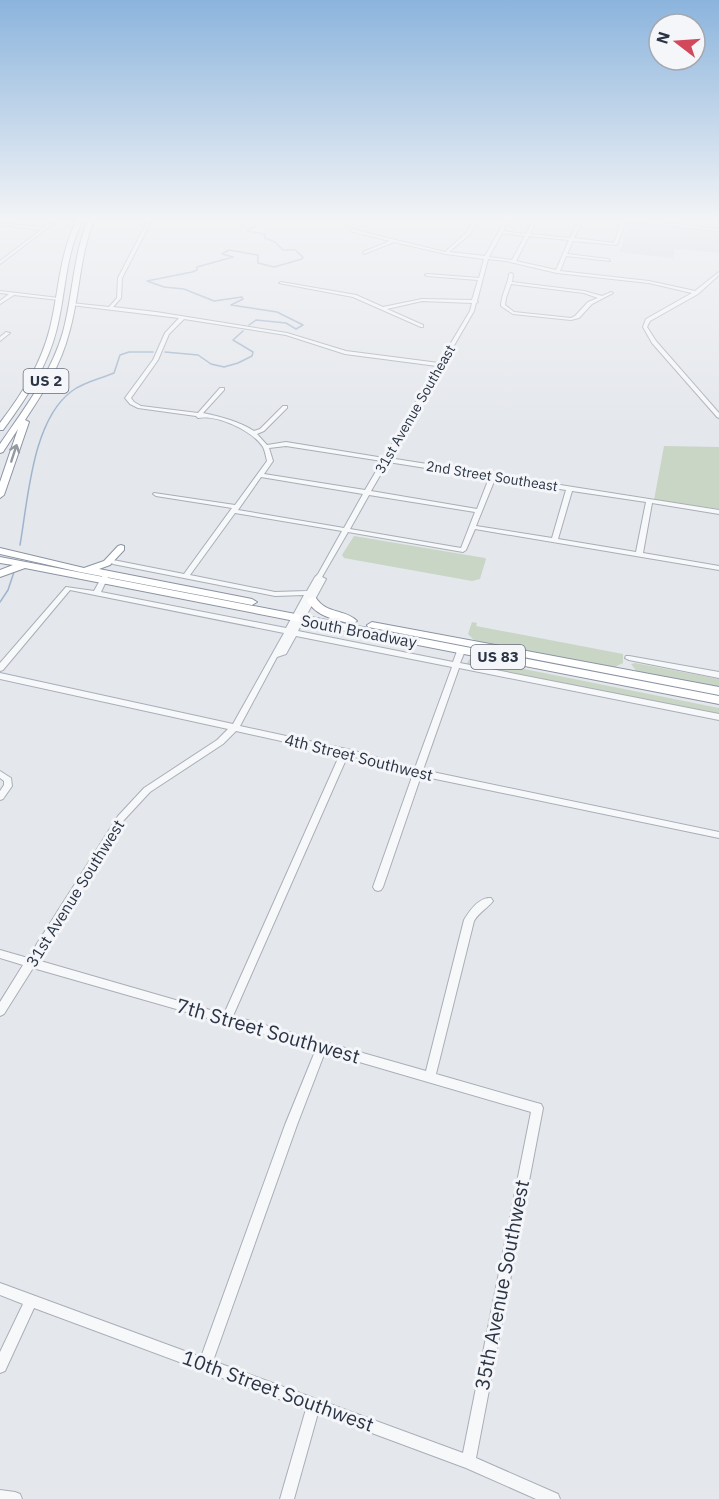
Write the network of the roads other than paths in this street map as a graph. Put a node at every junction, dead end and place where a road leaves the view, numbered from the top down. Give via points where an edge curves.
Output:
1 (61, 290) edge
2 (65, 290) edge
3 (75, 290) edge
4 (119, 290) edge
5 (326, 290) edge
6 (479, 290) edge
7 (507, 290) edge
8 (567, 290) edge
9 (683, 290) edge
10 (700, 290) edge
11 (0, 292) edge
12 (611, 292) dead end
13 (696, 293) junction
14 (13, 294) junction
15 (601, 297) junction
16 (59, 299) junction
17 (476, 302) junction
18 (0, 303) edge
19 (72, 304) junction
20 (110, 308) junction
21 (384, 308) junction
22 (183, 317) junction
23 (421, 326) dead end
24 (8, 333) dead end
25 (66, 333) junction
26 (0, 340) edge
27 (440, 365) junction
28 (27, 389) junction
29 (222, 389) dead end
30 (285, 407) dead end
31 (26, 412) junction
32 (198, 416) junction
33 (719, 416) edge
34 (0, 418) edge
35 (0, 428) edge
36 (253, 433) junction
37 (266, 447) junction
38 (0, 450) edge
39 (386, 460) junction
40 (260, 475) junction
41 (493, 476) junction
42 (570, 488) junction
43 (368, 493) junction
44 (156, 494) dead end
45 (0, 495) edge
46 (649, 501) junction
47 (235, 509) junction
48 (479, 511) junction
49 (719, 512) edge
50 (473, 527) junction
51 (347, 530) junction
52 (554, 541) junction
53 (121, 548) dead end
54 (639, 555) junction
55 (1, 556) edge
56 (113, 562) dead end
57 (31, 566) junction
58 (719, 568) edge
59 (84, 569) junction
60 (0, 572) edge
61 (186, 576) junction
62 (105, 577) junction
63 (97, 593) junction
64 (310, 596) junction
65 (300, 615) junction
66 (349, 624) junction
67 (401, 630) junction
68 (291, 632) junction
69 (460, 646) junction
70 (629, 658) dead end
71 (520, 661) junction
72 (457, 665) junction
73 (0, 668) edge
74 (625, 673) junction
75 (719, 675) edge
76 (0, 676) edge
77 (719, 691) edge
78 (719, 700) edge
79 (719, 717) edge
80 (236, 727) junction
81 (345, 752) junction
82 (417, 772) junction
83 (0, 774) edge
84 (0, 796) edge
85 (719, 835) edge
86 (378, 887) dead end
87 (488, 901) dead end
88 (0, 954) edge
89 (31, 963) junction
90 (0, 1011) edge
91 (227, 1020) junction
92 (322, 1047) junction
93 (430, 1077) junction
94 (537, 1108) joint
95 (0, 1289) edge
96 (31, 1301) junction
97 (205, 1364) junction
98 (0, 1366) edge
99 (314, 1405) junction
100 (468, 1462) junction
101 (0, 1497) edge
102 (15, 1499) edge
103 (287, 1499) edge
104 (553, 1499) edge

1 - 16 highway, US 2
2 - 19 highway via 66,303
3 - 19 highway, US 2
4 - 20 street via 119,298
5 - 21 street
6 - 17 street, 31st Avenue Southeast
7 - 15 street via 502,299 506,310 571,319
8 - 15 street
9 - 13 street
10 - 13 street
11 - 14 street
12 - 15 street
13 - 33 street via 648,320 645,330
14 - 16 street
14 - 18 street
16 - 25 highway
16 - 28 highway, US 2 via 51,338
17 - 21 street via 422,300
17 - 27 street, 31st Avenue Southeast
19 - 20 street
19 - 25 highway, US 2
20 - 22 street
21 - 23 street
22 - 27 street via 300,336 345,352
22 - 32 street via 167,333 155,360 128,398 140,407
24 - 26 street
25 - 31 highway, US 2 via 48,378
27 - 39 street, 31st Avenue Southeast
28 - 34 highway
28 - 35 highway, US 2
29 - 32 street
30 - 36 street via 262,430
31 - 38 highway, US 2
45 -> 31 highway
32 - 36 street via 238,424
36 - 37 street
37 - 39 street, 2nd Street Southeast via 286,444
37 - 40 street via 270,461
39 - 41 street, 2nd Street Southeast
39 - 43 street, 31st Avenue Southeast
40 - 43 street
40 - 47 street
41 - 42 street, 2nd Street Southeast
41 - 48 street
42 - 46 street, 2nd Street Southeast
42 - 52 street
43 - 48 street
43 - 51 street, 31st Avenue Southeast
44 - 47 street
46 - 49 street, 2nd Street Southeast
46 - 54 street
47 - 51 street
47 - 61 street
48 - 50 street
50 - 51 street via 463,550
50 - 52 street
51 - 64 street, 31st Avenue Southwest via 321,575 324,578
52 - 54 street
53 - 59 highway via 107,563
54 - 58 street
55 - 57 highway, South Broadway / US 83
55 - 59 highway, South Broadway / US 83
55 - 60 highway
56 - 61 street
57 - 60 highway
57 - 62 highway, South Broadway / US 83
59 - 62 highway, South Broadway / US 83
61 - 64 street via 275,594
62 - 63 street
62 - 65 highway, South Broadway / US 83
62 - 65 highway, South Broadway / US 83 via 213,602
63 - 68 street
63 - 73 street via 68,588
64 - 65 street, 31st Avenue Southwest
64 - 66 highway via 316,609
65 - 66 highway, South Broadway / US 83
65 - 67 highway
65 - 68 street, 31st Avenue Southwest
66 - 67 highway, South Broadway / US 83
66 - 69 highway, South Broadway / US 83
67 - 69 highway, South Broadway / US 83
68 - 72 street
68 - 80 street, 31st Avenue Southwest via 283,652 277,655
69 - 71 highway, South Broadway / US 83
69 - 72 street
69 - 74 highway, South Broadway / US 83
70 - 75 street
71 - 74 highway via 617,677
71 - 78 highway, South Broadway / US 83
72 - 79 street
72 - 82 street
74 - 77 highway, South Broadway / US 83
76 - 80 street, 4th Street Southwest
80 - 81 street, 4th Street Southwest
80 - 89 street, 31st Avenue Southwest via 147,790 121,818
81 - 82 street, 4th Street Southwest
81 - 91 street
82 - 85 street, 4th Street Southwest
82 - 86 street
83 - 84 street via 9,786
87 - 93 street via 469,920
88 - 89 street, 7th Street Southwest
89 - 90 street, 31st Avenue Southwest
89 - 91 street, 7th Street Southwest
91 - 92 street, 7th Street Southwest
92 - 93 street, 7th Street Southwest
92 - 97 street
93 - 94 street, 7th Street Southwest
94 - 100 street, 35th Avenue Southwest
95 - 96 street, 10th Street Southwest
96 - 97 street, 10th Street Southwest
96 - 98 street
97 - 99 street, 10th Street Southwest
99 - 100 street, 10th Street Southwest
99 - 103 street
100 - 104 street, 10th Street Southwest
101 - 102 street

